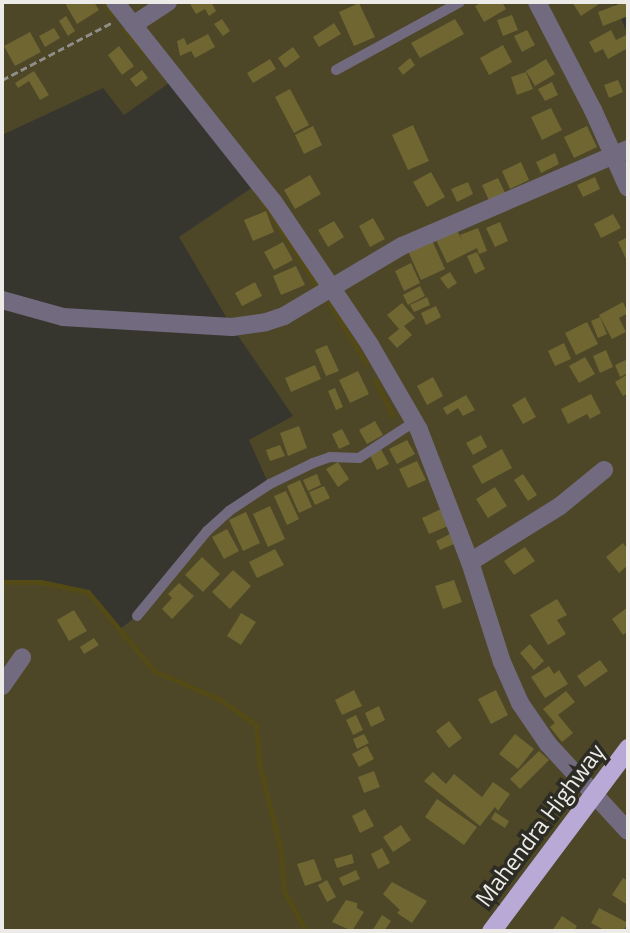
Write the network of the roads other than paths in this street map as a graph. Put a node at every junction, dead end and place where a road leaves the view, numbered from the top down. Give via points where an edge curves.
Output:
1 (168, 2) edge
2 (460, 2) edge
3 (537, 2) edge
4 (125, 14) edge
5 (336, 70) dead end
6 (622, 152) edge
7 (628, 187) edge
8 (331, 288) junction
9 (2, 300) edge
10 (414, 422) junction
11 (604, 470) dead end
12 (470, 562) junction
13 (136, 616) dead end
14 (22, 657) dead end
15 (2, 686) edge
16 (628, 748) edge
17 (596, 793) junction
18 (628, 831) edge
19 (491, 931) edge

1 - 4 street
2 - 5 lane
3 - 6 street
4 - 8 street via 273,201
6 - 7 street
6 - 8 street via 402,246
8 - 9 street via 284,316 232,327 63,317
8 - 10 street
10 - 12 street
10 - 13 lane via 359,458 330,457 313,463 229,511
11 - 12 street via 560,506
12 - 17 street via 520,703 548,744
14 - 15 street
16 - 17 highway, Mahendra Highway
17 - 18 street
17 - 19 highway, Mahendra Highway

